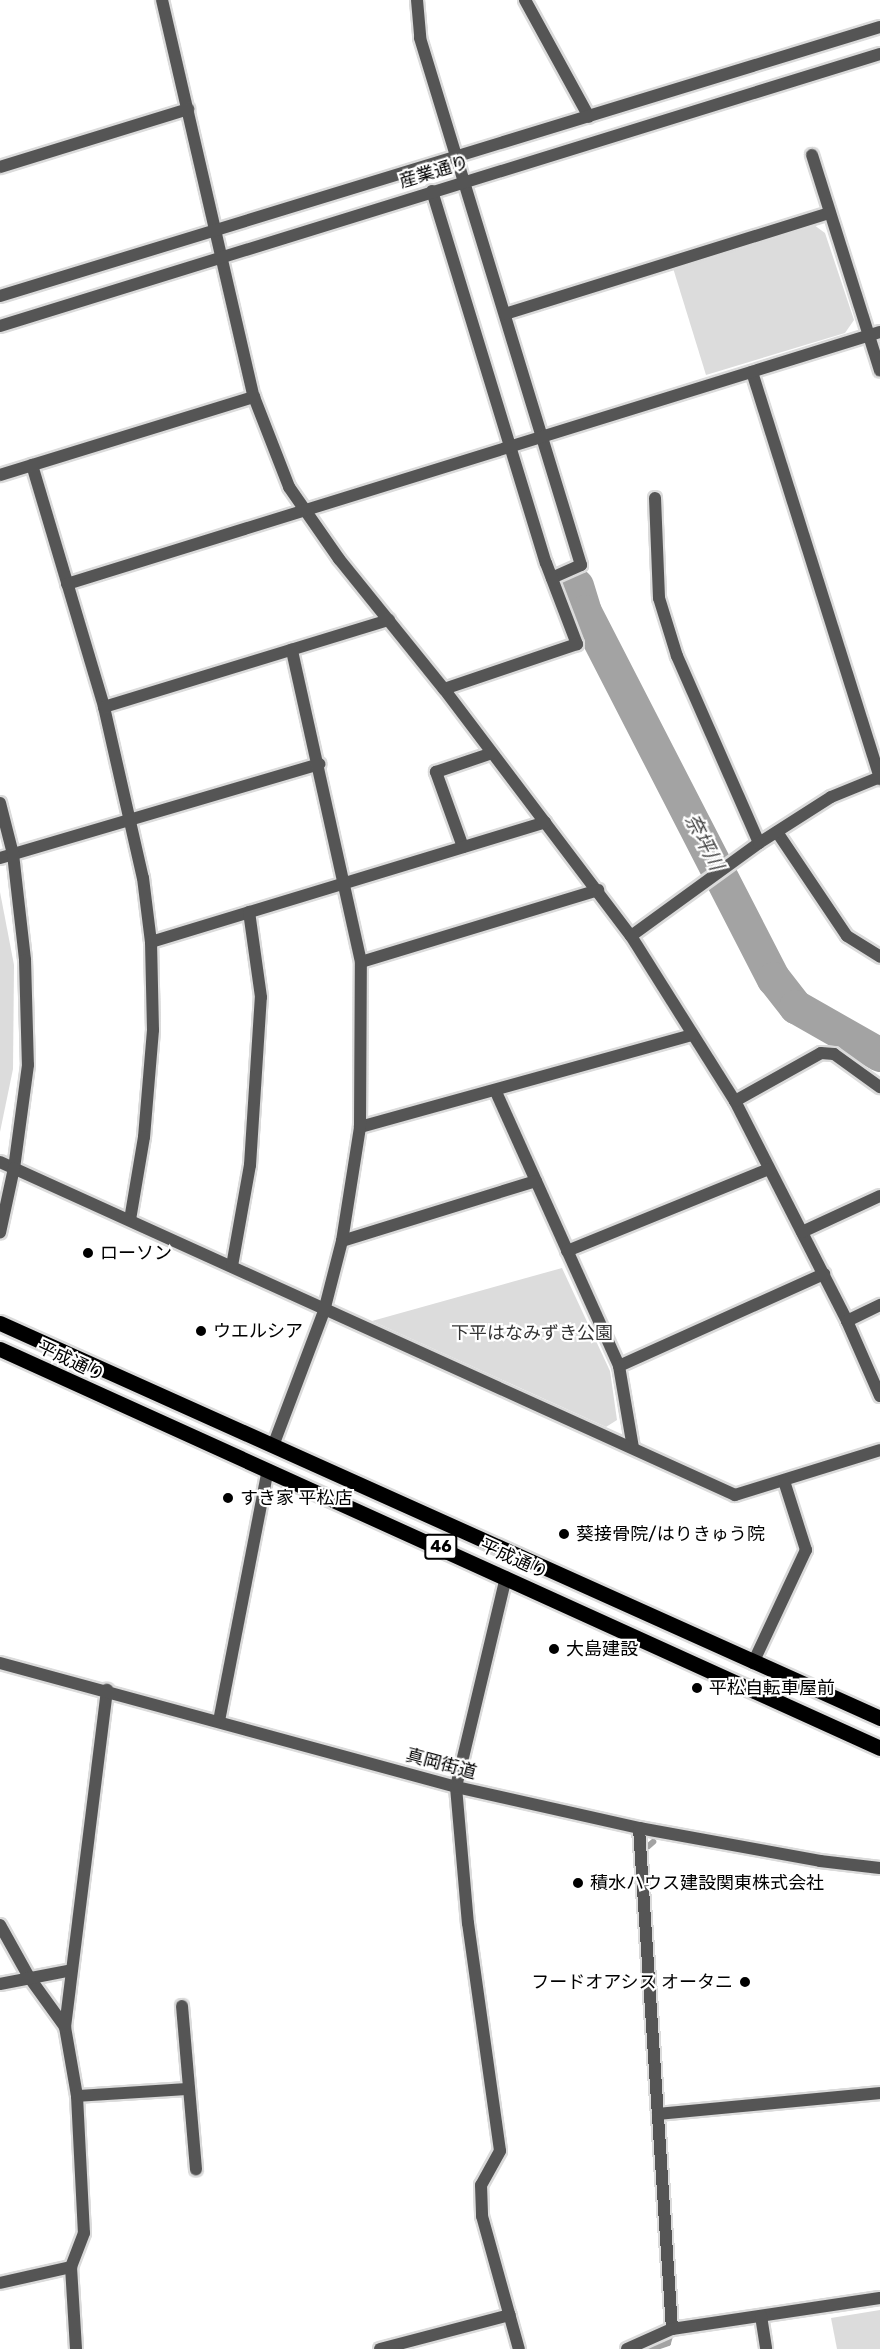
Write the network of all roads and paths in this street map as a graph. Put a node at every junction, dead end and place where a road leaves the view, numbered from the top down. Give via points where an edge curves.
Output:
1 (162, 0) edge
2 (417, 0) edge
3 (525, 0) edge
4 (880, 27) edge
5 (880, 54) edge
6 (188, 109) junction
7 (589, 117) junction
8 (812, 155) dead end
9 (459, 157) junction
10 (0, 167) edge
11 (466, 181) junction
12 (432, 192) junction
13 (830, 213) junction
14 (214, 232) junction
15 (219, 256) junction
16 (0, 296) edge
17 (505, 314) junction
18 (0, 326) edge
19 (874, 334) edge
20 (880, 371) edge
21 (752, 372) junction
22 (254, 397) junction
23 (541, 437) junction
24 (510, 447) junction
25 (32, 465) junction
26 (0, 476) edge
27 (655, 498) dead end
28 (303, 510) junction
29 (552, 578) junction
30 (67, 584) junction
31 (389, 620) junction
32 (292, 650) junction
33 (444, 689) junction
34 (104, 707) junction
35 (492, 753) junction
36 (319, 764) junction
37 (880, 778) edge
38 (0, 803) edge
39 (132, 817) junction
40 (544, 822) junction
41 (777, 832) junction
42 (759, 843) junction
43 (463, 847) junction
44 (13, 854) junction
45 (0, 858) edge
46 (346, 883) junction
47 (598, 890) junction
48 (249, 912) junction
49 (631, 936) junction
50 (151, 942) junction
51 (880, 957) edge
52 (361, 962) junction
53 (692, 1035) junction
54 (880, 1087) edge
55 (496, 1092) junction
56 (735, 1101) junction
57 (360, 1127) junction
58 (0, 1162) edge
59 (14, 1168) junction
60 (769, 1168) junction
61 (536, 1181) junction
62 (880, 1196) edge
63 (130, 1220) junction
64 (802, 1232) junction
65 (0, 1233) edge
66 (342, 1240) junction
67 (567, 1251) junction
68 (232, 1266) junction
69 (824, 1274) junction
70 (880, 1305) edge
71 (324, 1311) junction
72 (848, 1321) junction
73 (0, 1323) edge
74 (0, 1349) edge
75 (619, 1366) junction
76 (880, 1396) edge
77 (273, 1446) junction
78 (633, 1448) junction
79 (880, 1450) edge
80 (268, 1470) junction
81 (784, 1481) junction
82 (506, 1577) junction
83 (0, 1663) edge
84 (753, 1663) junction
85 (107, 1690) junction
86 (880, 1718) edge
87 (219, 1721) junction
88 (880, 1748) edge
89 (456, 1787) junction
90 (639, 1828) junction
91 (880, 1868) edge
92 (0, 1925) edge
93 (72, 1970) junction
94 (29, 1977) junction
95 (0, 1984) edge
96 (182, 2006) dead end
97 (65, 2027) junction
98 (189, 2089) junction
99 (880, 2093) edge
100 (77, 2096) junction
101 (658, 2114) junction
102 (196, 2169) dead end
103 (71, 2267) junction
104 (0, 2283) edge
105 (880, 2298) edge
106 (510, 2315) junction
107 (761, 2316) junction
108 (672, 2329) junction
109 (76, 2349) edge
110 (380, 2349) edge
111 (519, 2349) edge
112 (627, 2349) edge
113 (766, 2349) edge

1 - 6 street
2 - 9 street via 420,38
3 - 7 street
4 - 7 street, 産業通り
5 - 11 street, 産業通り
6 - 10 street
6 - 14 street
7 - 9 street, 産業通り
8 - 13 street
9 - 11 street
9 - 14 street, 産業通り
11 - 12 street, 産業通り
11 - 17 street
12 - 15 street, 産業通り
12 - 24 street
13 - 17 street
13 - 19 street
14 - 15 street
14 - 16 street, 産業通り
15 - 18 street, 産業通り
15 - 22 street
17 - 23 street
19 - 20 street
19 - 21 street
21 - 23 street
21 - 37 street
22 - 25 street
22 - 28 street via 289,487
23 - 24 street
23 - 29 street via 581,565
24 - 28 street
24 - 29 street
25 - 26 street
25 - 30 street
27 - 42 street via 658,598 677,656
28 - 30 street
28 - 31 street
29 - 33 street via 577,644
30 - 34 street
31 - 32 street
31 - 33 street
32 - 34 street
32 - 36 street
33 - 35 street
34 - 39 street
35 - 40 street
35 - 43 street via 436,772
36 - 39 street
36 - 46 street
37 - 41 street via 831,797
38 - 44 street
39 - 44 street
39 - 50 street
40 - 43 street
40 - 47 street
41 - 42 street
41 - 51 street via 846,936
42 - 49 street
43 - 46 street
44 - 45 street
44 - 59 street via 25,960 28,1065
46 - 48 street
46 - 52 street
47 - 49 street
47 - 52 street
48 - 50 street
48 - 68 street via 261,997 250,1165
49 - 53 street
50 - 63 street via 153,1030 144,1137
52 - 57 street
53 - 55 street
53 - 56 street
54 - 56 street via 834,1054 821,1053
55 - 57 street
55 - 61 street
56 - 60 street
57 - 66 street
58 - 59 street
59 - 63 street
59 - 65 street
60 - 64 street
60 - 67 street
61 - 66 street
61 - 67 street
62 - 64 street
63 - 68 street
64 - 69 street
66 - 71 street
67 - 75 street
68 - 71 street
69 - 72 street
69 - 75 street
70 - 72 street
71 - 77 street
71 - 78 street
72 - 76 street
73 - 77 main road, 平成通り / 46
74 - 80 main road, 平成通り / 46
75 - 78 street
77 - 84 main road, 平成通り / 46
78 - 81 street via 735,1495
79 - 81 street
80 - 82 main road, 平成通り / 46
80 - 87 street
81 - 84 street via 806,1550
82 - 88 main road, 平成通り / 46
82 - 89 street
83 - 85 street, 真岡街道
84 - 86 main road, 平成通り / 46
85 - 87 street, 真岡街道
85 - 93 street
87 - 89 street, 真岡街道
89 - 90 street, 真岡街道
89 - 106 street via 468,1923 500,2151 481,2185 482,2216
90 - 91 street, 真岡街道
90 - 101 street
92 - 94 street
93 - 94 street
93 - 97 street
94 - 95 street
94 - 97 street
96 - 98 street
97 - 100 street
98 - 100 street
98 - 102 street
99 - 101 street
100 - 103 street via 84,2233
101 - 108 street
103 - 104 street
103 - 109 street
105 - 107 street
106 - 110 street
106 - 111 street
107 - 108 street
107 - 113 street
108 - 112 street

